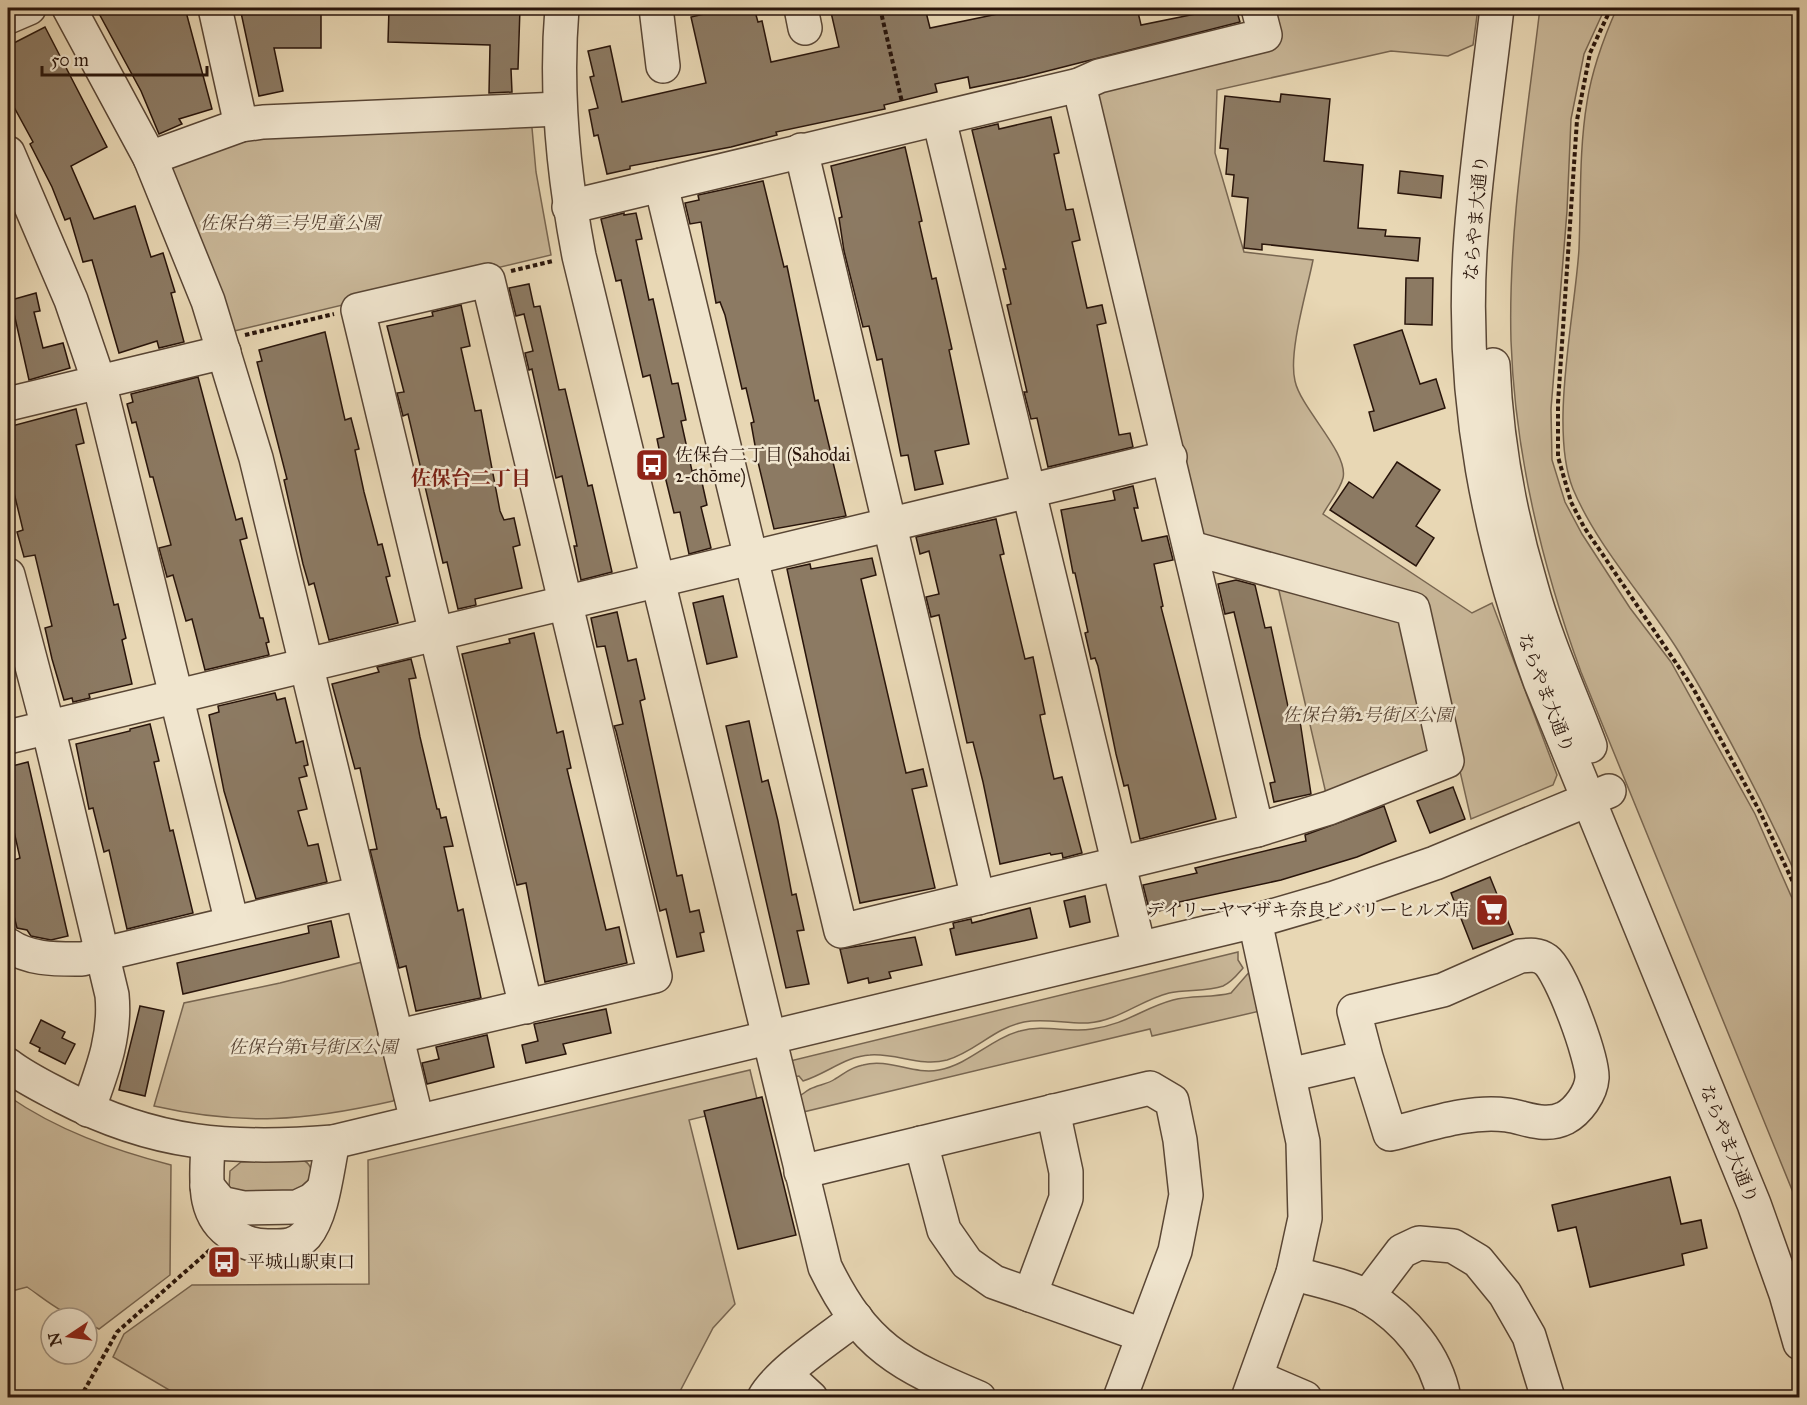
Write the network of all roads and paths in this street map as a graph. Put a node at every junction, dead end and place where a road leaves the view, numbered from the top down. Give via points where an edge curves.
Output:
1 (29, 8) edge
2 (69, 8) edge
3 (215, 8) edge
4 (562, 8) edge
5 (656, 8) edge
6 (880, 8) edge
7 (1258, 8) edge
8 (1497, 8) edge
9 (1519, 8) edge
10 (1611, 8) edge
11 (8, 17) edge
12 (663, 66) dead end
13 (1079, 85) junction
14 (559, 109) junction
15 (923, 122) junction
16 (241, 125) junction
17 (801, 150) junction
18 (8, 153) edge
19 (150, 158) junction
20 (661, 185) junction
21 (569, 207) junction
22 (579, 256) junction
23 (488, 280) junction
24 (358, 310) junction
25 (224, 352) junction
26 (99, 382) junction
27 (8, 404) edge
28 (1170, 457) junction
29 (1029, 492) junction
30 (889, 525) junction
31 (1191, 548) junction
32 (752, 559) junction
33 (8, 575) edge
34 (660, 581) junction
35 (567, 603) junction
36 (436, 634) junction
37 (305, 666) junction
38 (177, 697) junction
39 (48, 727) junction
40 (8, 737) edge
41 (1598, 795) junction
42 (1257, 830) junction
43 (1118, 864) junction
44 (360, 893) junction
45 (1800, 897) edge
46 (978, 898) junction
47 (1255, 921) junction
48 (232, 923) junction
49 (8, 945) edge
50 (1139, 948) junction
51 (101, 954) junction
52 (525, 1007) junction
53 (395, 1037) junction
54 (768, 1037) junction
55 (1366, 1057) junction
56 (8, 1065) edge
57 (1289, 1075) junction
58 (88, 1110) junction
59 (1053, 1111) junction
60 (417, 1121) junction
61 (333, 1142) junction
62 (208, 1143) junction
63 (921, 1143) junction
64 (801, 1172) junction
65 (207, 1186) junction
66 (322, 1191) junction
67 (228, 1232) junction
68 (1800, 1267) edge
69 (1293, 1273) junction
70 (1030, 1294) junction
71 (1367, 1297) junction
72 (856, 1318) junction
73 (1142, 1335) junction
74 (1800, 1343) edge
75 (775, 1386) edge
76 (1252, 1387) edge
77 (80, 1398) edge
78 (811, 1398) edge
79 (979, 1398) edge
80 (1120, 1398) edge
81 (1305, 1398) edge
82 (1444, 1398) edge
83 (1548, 1398) edge

1 - 11 street
2 - 19 street
3 - 16 street
4 - 14 street
5 - 12 street
6 - 15 path
7 - 13 street via 1265,35 1099,76
8 - 41 street, ならやま大通り via 1470,251 1469,342 1474,419 1488,507 1516,616
9 - 41 street, ならやま大通り via 1493,247 1494,383 1504,467 1531,587
10 - 45 path via 1590,53 1577,120 1558,403 1558,457 1565,487 1580,519 1692,688 1760,812
13 - 15 street
13 - 28 street
14 - 16 street
14 - 21 street
15 - 17 street
15 - 29 street
16 - 19 street
17 - 20 street
17 - 30 street
18 - 26 street via 71,300
19 - 25 street via 208,301
20 - 21 street
20 - 32 street
21 - 22 street
22 - 23 path via 497,274
22 - 34 street
23 - 24 street
23 - 35 street
24 - 25 path via 232,338
24 - 36 street
25 - 26 street
25 - 37 street via 256,458
26 - 27 street
26 - 38 street
28 - 29 street
28 - 31 street
29 - 30 street
29 - 43 street
30 - 32 street
30 - 46 street
31 - 42 street
31 - 42 street via 1413,609 1447,761 1329,808
32 - 34 street
32 - 46 street via 841,930
33 - 39 street
34 - 35 street
34 - 54 street
35 - 36 street
35 - 52 street via 655,976
36 - 37 street
36 - 52 street
37 - 38 street
37 - 44 street
38 - 39 street
38 - 48 street
39 - 40 street
39 - 51 street
41 - 47 street via 1435,863
41 - 68 street, ならやま大通り via 1759,1155
41 - 74 street, ならやま大通り via 1754,1204
42 - 43 street
43 - 46 street
43 - 50 street
44 - 48 street
44 - 53 street
47 - 50 street
47 - 57 street
48 - 51 street
49 - 51 street via 27,955 50,959 82,959
50 - 54 street
51 - 58 street via 112,995 114,1026 111,1048
52 - 53 street
53 - 60 street
54 - 60 street
54 - 64 street
55 - 55 street via 1354,1011 1443,990 1520,956 1534,954 1547,960 1556,972 1588,1055 1592,1081 1581,1104 1565,1118 1550,1123 1484,1114 1390,1134
55 - 57 street
56 - 58 street
57 - 69 street via 1304,1142 1305,1218
58 - 62 street via 152,1134
59 - 63 street
59 - 70 street via 1066,1172 1066,1198
59 - 73 street via 1150,1088 1172,1101 1186,1195 1175,1251
60 - 61 street
61 - 62 street via 273,1146
61 - 66 street
62 - 65 street
63 - 64 street
63 - 70 street via 944,1230 967,1263 994,1282
64 - 72 street via 825,1267
65 - 66 street via 221,1203 244,1208 297,1207
65 - 67 street via 212,1214
66 - 67 street via 314,1223 299,1242 288,1246 254,1246
67 - 77 path via 117,1332
69 - 71 street
69 - 76 street
70 - 73 street
71 - 82 street via 1407,1327 1430,1359
71 - 83 street via 1402,1251 1419,1243 1453,1246 1478,1261 1505,1294 1529,1336
72 - 75 street
72 - 79 street via 874,1341 903,1363
73 - 80 street
75 - 78 street
76 - 81 street

